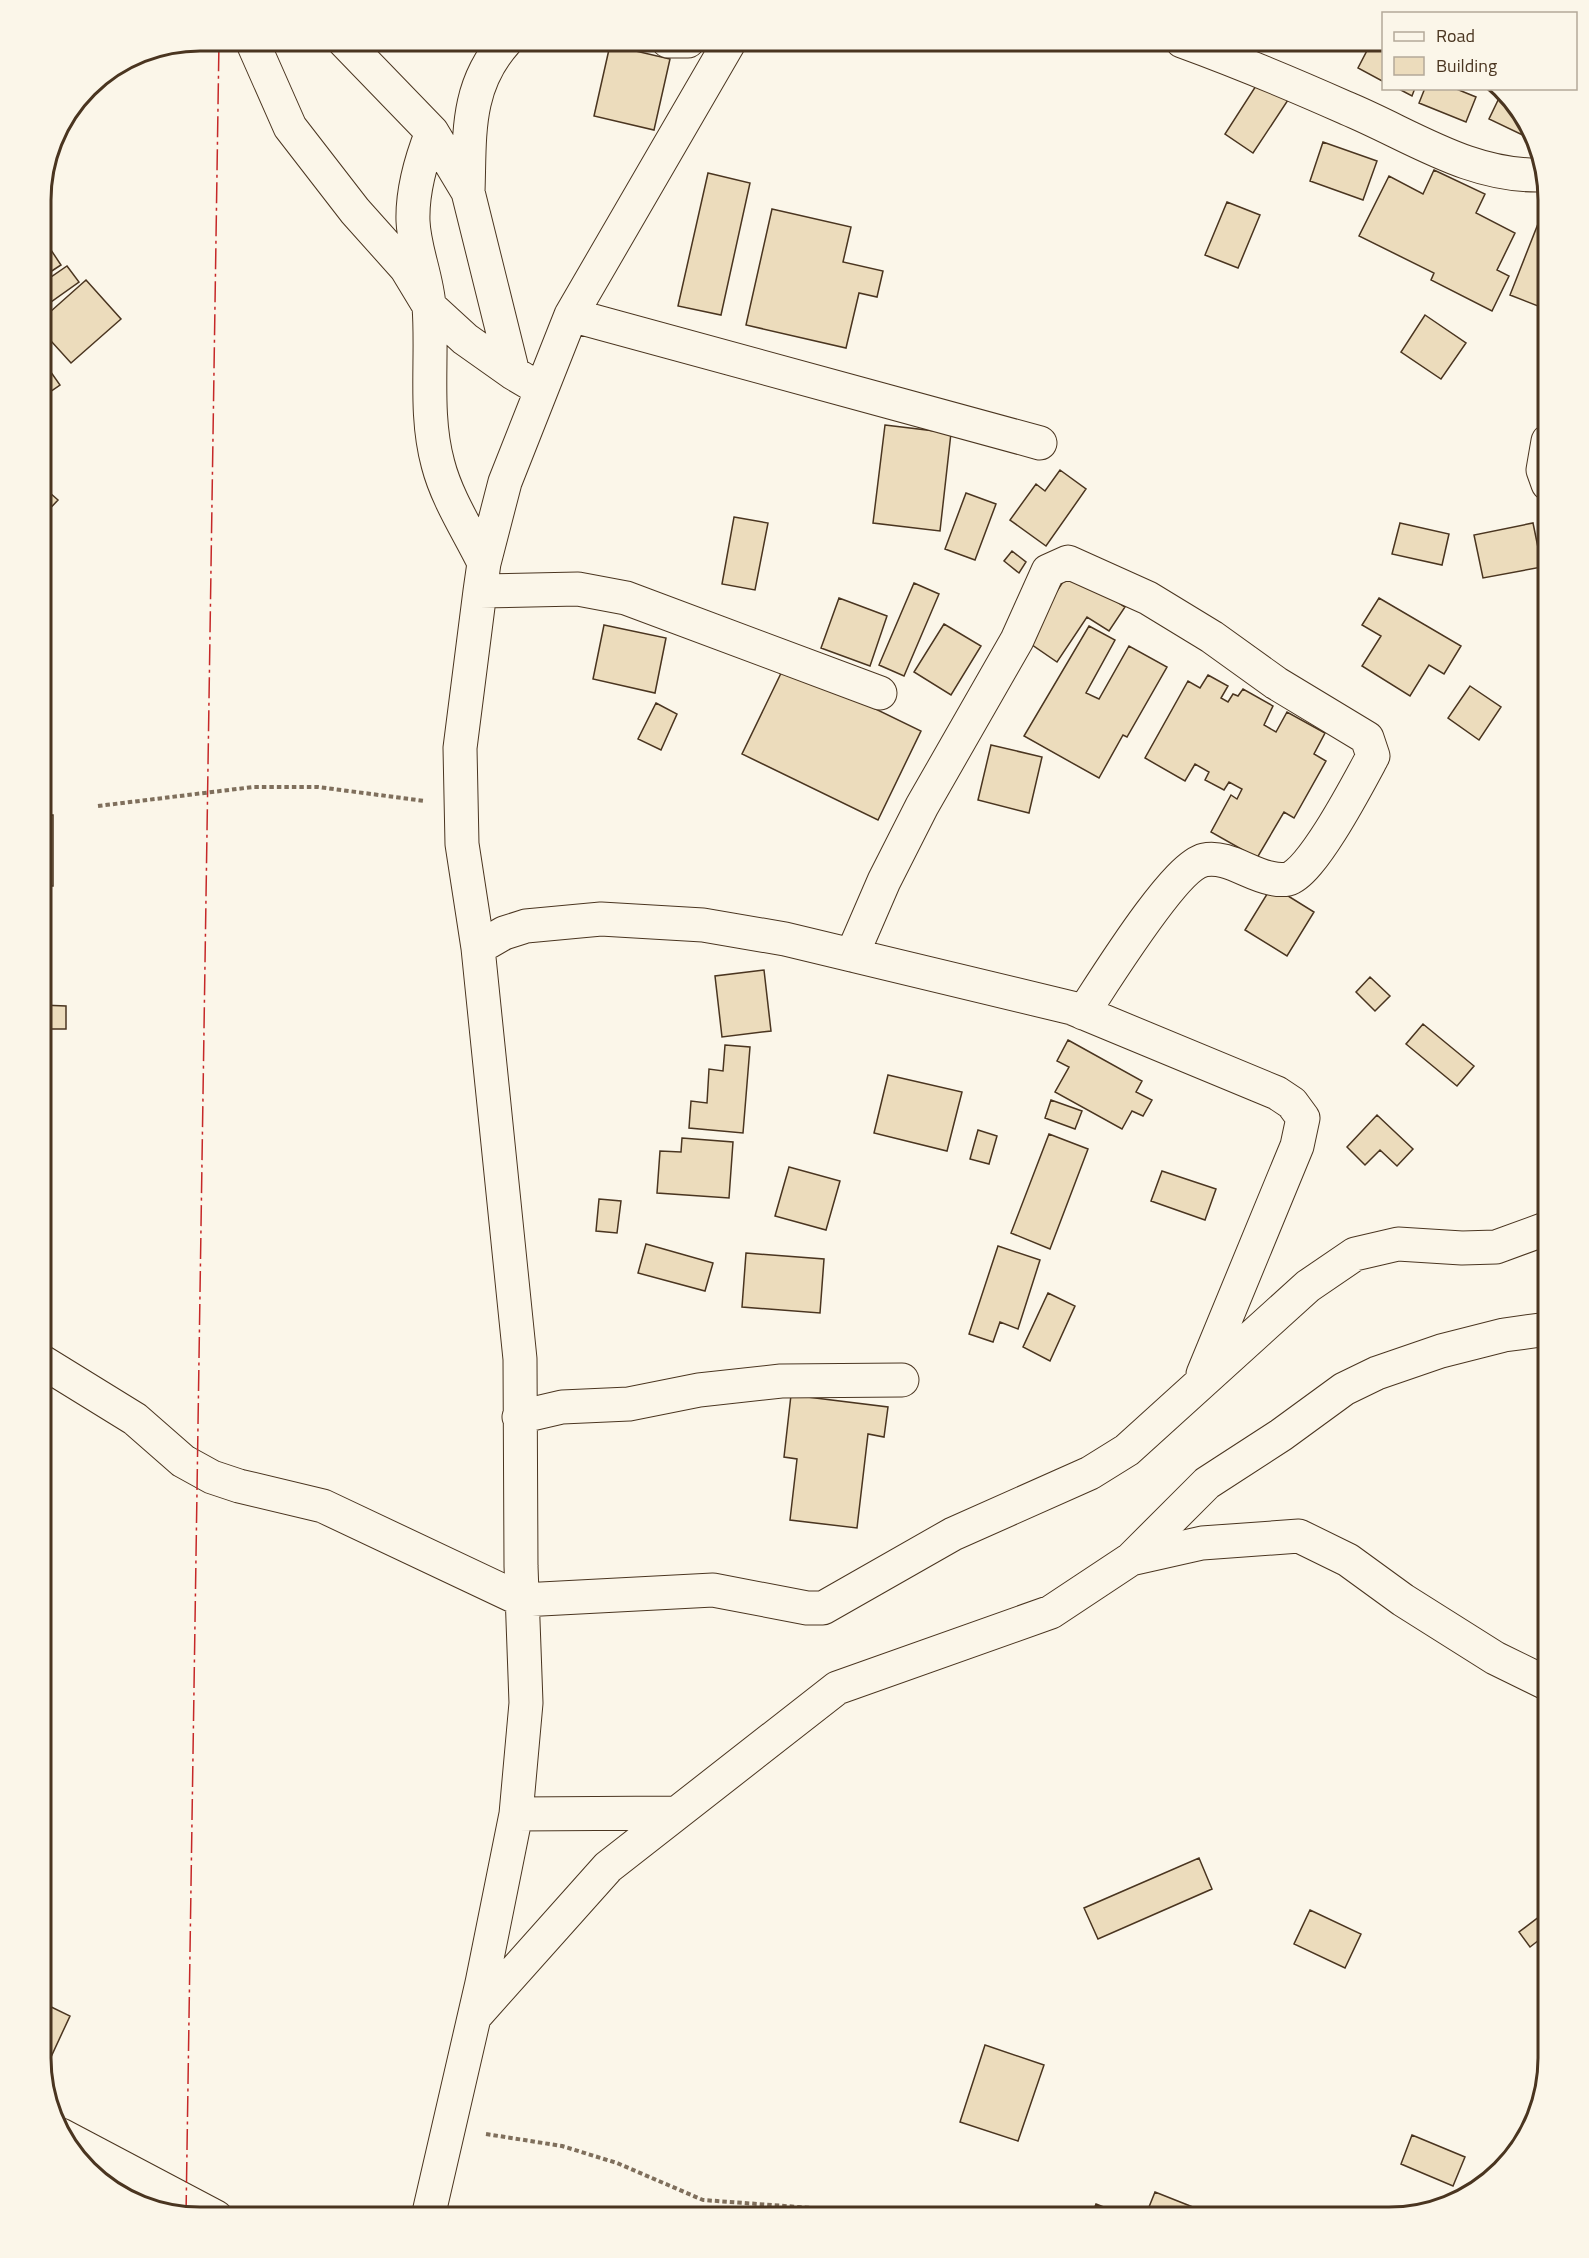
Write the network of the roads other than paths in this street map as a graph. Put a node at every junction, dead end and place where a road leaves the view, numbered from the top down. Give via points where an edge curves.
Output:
1 (257, 51) edge
2 (355, 51) edge
3 (497, 51) edge
4 (724, 51) edge
5 (1207, 51) edge
6 (432, 132) junction
7 (1536, 175) edge
8 (468, 192) junction
9 (429, 306) junction
10 (571, 315) junction
11 (527, 381) junction
12 (1040, 443) dead end
13 (482, 577) junction
14 (880, 693) dead end
15 (478, 948) junction
16 (852, 956) junction
17 (1083, 1013) junction
18 (1538, 1232) edge
19 (1538, 1330) edge
20 (51, 1367) edge
21 (902, 1380) dead end
22 (1200, 1381) junction
23 (519, 1417) junction
24 (1131, 1558) junction
25 (522, 1600) junction
26 (1538, 1679) edge
27 (676, 1813) junction
28 (516, 1814) junction
29 (474, 2017) junction
30 (80, 2146) edge
31 (197, 2207) edge
32 (430, 2207) edge

1 - 9 street via 290,127 355,211 406,268
2 - 6 street
3 - 8 street via 471,108
4 - 10 street
5 - 7 street via 1348,108 1450,157 1514,176
6 - 8 street
6 - 9 street via 418,167 413,221
8 - 11 street
9 - 11 street via 465,339
9 - 13 street via 428,366 438,465
10 - 11 street
10 - 12 street
11 - 13 street
13 - 14 street via 626,598
13 - 15 street via 460,748 462,844
15 - 16 street via 526,926 601,919 703,925
15 - 23 street via 519,1348
16 - 17 street
16 - 17 street via 922,806 1017,640 1048,571 1068,562 1148,598 1212,637 1276,683 1367,738 1372,756 1325,839 1301,870 1288,879 1271,879 1224,861 1204,860 1187,869
17 - 22 street via 1277,1093 1292,1103 1303,1118 1297,1146
18 - 22 street via 1496,1247 1398,1244 1355,1254 1308,1286
19 - 24 street via 1441,1351 1344,1389 1281,1436 1207,1483
20 - 25 street via 135,1419 183,1461 212,1477 323,1506
21 - 23 street via 854,1379 699,1389 629,1404 562,1407
22 - 25 street via 1126,1450 1090,1473 953,1534 823,1608 713,1590
23 - 25 street
24 - 26 street via 1202,1543 1299,1536 1348,1560 1403,1600 1496,1658
24 - 27 street via 1051,1612 837,1688
25 - 28 street via 526,1703
27 - 28 street
27 - 29 street via 608,1868
28 - 29 street
29 - 32 street
30 - 31 street

